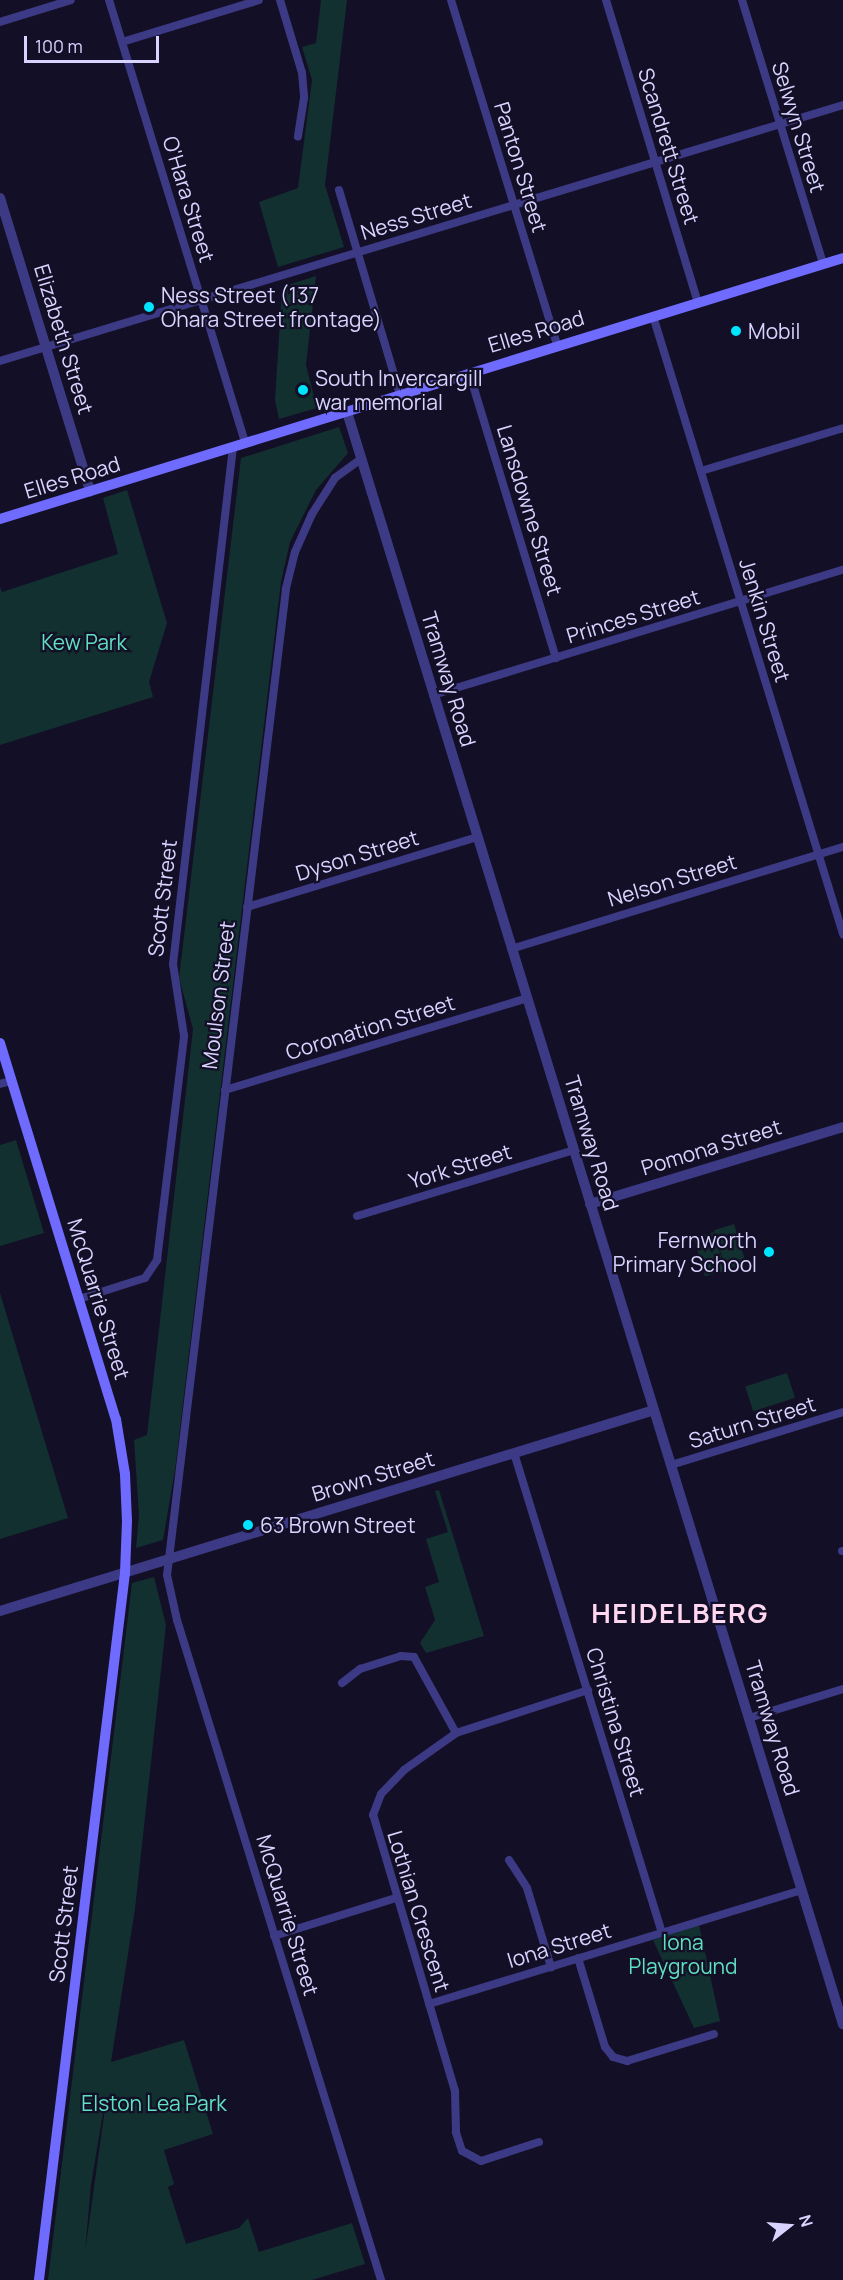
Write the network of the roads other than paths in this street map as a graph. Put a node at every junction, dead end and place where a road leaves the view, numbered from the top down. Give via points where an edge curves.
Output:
1 (71, 0) edge
2 (109, 0) edge
3 (259, 0) edge
4 (280, 0) edge
5 (451, 0) edge
6 (606, 0) edge
7 (742, 0) edge
8 (0, 22) edge
9 (122, 42) junction
10 (843, 105) edge
11 (779, 124) junction
12 (298, 137) dead end
13 (655, 162) junction
14 (339, 190) dead end
15 (0, 198) edge
16 (514, 205) junction
17 (358, 253) junction
18 (843, 258) edge
19 (823, 264) junction
20 (201, 302) junction
21 (698, 302) junction
22 (653, 316) junction
23 (557, 345) junction
24 (46, 348) junction
25 (0, 361) edge
26 (469, 372) junction
27 (400, 394) junction
28 (346, 412) junction
29 (843, 428) edge
30 (245, 444) junction
31 (233, 447) junction
32 (361, 459) junction
33 (701, 471) junction
34 (90, 491) junction
35 (0, 519) edge
36 (843, 570) edge
37 (741, 602) junction
38 (556, 658) junction
39 (433, 695) junction
40 (477, 837) junction
41 (843, 847) edge
42 (818, 854) junction
43 (247, 907) junction
44 (843, 934) edge
45 (511, 948) junction
46 (526, 998) junction
47 (0, 1043) edge
48 (11, 1081) junction
49 (0, 1084) edge
50 (225, 1090) junction
51 (843, 1127) edge
52 (574, 1150) junction
53 (591, 1204) junction
54 (357, 1216) dead end
55 (79, 1299) junction
56 (654, 1410) junction
57 (843, 1412) edge
58 (514, 1453) junction
59 (671, 1465) junction
60 (168, 1559) junction
61 (125, 1573) junction
62 (0, 1611) edge
63 (342, 1683) dead end
64 (843, 1689) edge
65 (588, 1690) junction
66 (749, 1718) junction
67 (456, 1733) junction
68 (509, 1860) dead end
69 (802, 1890) junction
70 (396, 1898) junction
71 (663, 1933) junction
72 (274, 1936) junction
73 (578, 1958) junction
74 (550, 1967) junction
75 (429, 2004) junction
76 (843, 2024) edge
77 (714, 2034) dead end
78 (539, 2142) dead end
79 (39, 2280) edge
80 (381, 2280) edge

1 - 8 street
2 - 9 street, O'Hara Street
3 - 9 street
4 - 12 street via 302,73 304,98
5 - 16 street, Panton Street
6 - 13 street, Scandrett Street
7 - 11 street, Selwyn Street
9 - 20 street, O'Hara Street
10 - 11 street, Ness Street
11 - 13 street, Ness Street
11 - 19 street, Selwyn Street
13 - 16 street, Ness Street
13 - 21 street, Scandrett Street
14 - 17 street
15 - 24 street, Elizabeth Street
16 - 17 street, Ness Street
16 - 23 street, Panton Street
17 - 20 street, Ness Street
17 - 27 street
18 - 19 main road, Elles Road
19 - 21 main road, Elles Road
20 - 24 street, Ness Street
20 - 30 street, O'Hara Street
21 - 22 main road, Elles Road
22 - 23 main road, Elles Road
22 - 33 street, Jenkin Street
23 - 26 main road, Elles Road
24 - 25 street, Ness Street
24 - 34 street, Elizabeth Street
26 - 27 main road, Elles Road
26 - 38 street, Lansdowne Street
27 - 28 main road, Elles Road
28 - 30 main road, Elles Road
28 - 32 street, Tramway Road
29 - 33 street
30 - 31 main road, Elles Road
31 - 34 main road, Elles Road
31 - 55 street, Scott Street via 173,964 184,1036 157,1260 145,1278
32 - 39 street, Tramway Road
32 - 43 street, Moulson Street via 342,471 323,497 290,570
33 - 37 street, Jenkin Street
34 - 35 main road, Elles Road
36 - 37 street, Princes Street
37 - 38 street, Princes Street
37 - 42 street, Jenkin Street
38 - 39 street, Princes Street
39 - 40 street, Tramway Road
40 - 43 street, Dyson Street
40 - 45 street, Tramway Road
41 - 42 street, Nelson Street
42 - 44 street, Jenkin Street
42 - 45 street, Nelson Street
43 - 50 street, Moulson Street
45 - 46 street, Tramway Road
46 - 50 street, Coronation Street
46 - 52 street, Tramway Road
47 - 48 main road, McQuarrie Street
48 - 49 street
48 - 55 main road, McQuarrie Street
50 - 60 street, Moulson Street
51 - 53 street, Pomona Street
52 - 53 street, Tramway Road
52 - 54 street, York Street
53 - 56 street, Tramway Road
55 - 61 main road, McQuarrie Street via 119,1432 126,1511
56 - 58 street, Brown Street
56 - 59 street, Tramway Road
57 - 59 street, Saturn Street
58 - 60 street, Brown Street
58 - 65 street, Christina Street
59 - 66 street, Tramway Road
60 - 61 street, Brown Street
60 - 72 street, McQuarrie Street via 175,1613
61 - 62 street, Brown Street
61 - 79 main road, Scott Street
63 - 67 street via 360,1669 410,1655 418,1661
64 - 66 street
65 - 67 street, Lothian Crescent
65 - 71 street, Christina Street
66 - 69 street, Tramway Road
67 - 70 street, Lothian Crescent via 404,1770 375,1805 374,1826
68 - 74 street via 527,1888
69 - 71 street, Iona Street
69 - 76 street, Tramway Road
70 - 72 street
70 - 75 street, Lothian Crescent
71 - 73 street, Iona Street
72 - 80 street, McQuarrie Street
73 - 74 street, Iona Street
73 - 77 street via 605,2047 613,2057 627,2061
74 - 75 street, Iona Street
75 - 78 street, Lothian Crescent via 455,2091 456,2132 465,2155 481,2161

